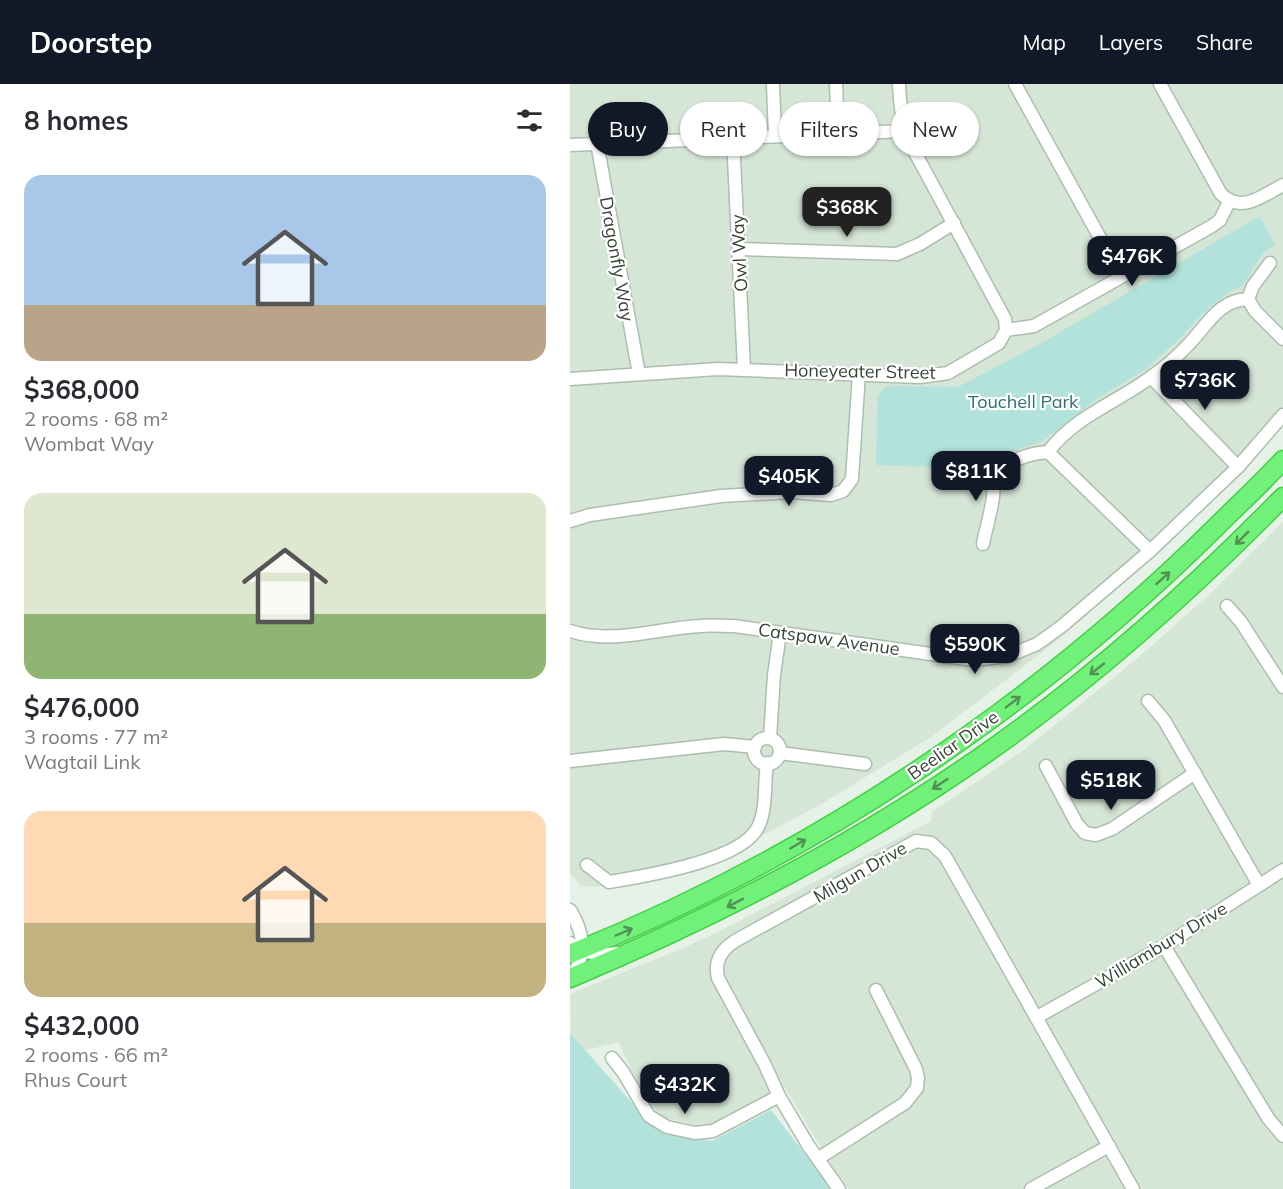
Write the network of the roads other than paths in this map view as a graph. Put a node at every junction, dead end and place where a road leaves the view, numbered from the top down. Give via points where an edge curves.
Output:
1 (773, 84) edge
2 (836, 84) edge
3 (899, 84) edge
4 (1015, 84) edge
5 (1160, 84) edge
6 (837, 102) edge
7 (900, 102) edge
8 (767, 135) edge
9 (775, 135) junction
10 (779, 135) edge
11 (588, 144) edge
12 (570, 145) edge
13 (599, 156) edge
14 (734, 156) edge
15 (918, 156) edge
16 (1283, 185) edge
17 (1229, 202) junction
18 (954, 223) junction
19 (739, 249) junction
20 (1269, 263) dead end
21 (1121, 276) junction
22 (1248, 299) junction
23 (1006, 330) junction
24 (1283, 339) edge
25 (744, 369) junction
26 (860, 373) junction
27 (639, 374) junction
28 (1151, 377) junction
29 (570, 379) edge
30 (1283, 416) edge
31 (1048, 453) junction
32 (1283, 460) edge
33 (1238, 467) junction
34 (1283, 496) edge
35 (570, 511) edge
36 (590, 515) junction
37 (570, 521) edge
38 (983, 543) dead end
39 (1150, 551) junction
40 (1227, 606) dead end
41 (570, 632) edge
42 (780, 633) junction
43 (1283, 687) edge
44 (1148, 701) dead end
45 (770, 738) junction
46 (755, 747) junction
47 (780, 753) junction
48 (570, 761) edge
49 (767, 763) junction
50 (865, 764) dead end
51 (1046, 766) dead end
52 (1195, 773) junction
53 (587, 865) dead end
54 (1283, 870) edge
55 (1259, 885) junction
56 (570, 910) edge
57 (1164, 946) junction
58 (574, 949) edge
59 (634, 951) junction
60 (570, 978) edge
61 (876, 990) dead end
62 (1037, 1017) junction
63 (612, 1058) dead end
64 (779, 1096) junction
65 (1283, 1136) edge
66 (1109, 1146) junction
67 (819, 1158) junction
68 (839, 1189) edge
69 (1031, 1189) edge
70 (1133, 1189) edge

1 - 9 street
2 - 6 street
3 - 7 street
4 - 21 street
5 - 17 street
8 - 9 street
9 - 10 street
11 - 12 street
13 - 27 street, Dragonfly Way
14 - 19 street, Owl Way
15 - 18 street
16 - 17 street via 1252,201
17 - 21 street via 1220,220 1212,226
18 - 19 street via 897,254
18 - 23 street via 1001,310
19 - 25 street, Owl Way
20 - 22 street
21 - 23 street via 1034,326
22 - 24 street via 1255,312
22 - 28 street via 1223,305 1187,346
23 - 26 street, Honeyeater Street via 999,343 948,372 920,376
25 - 26 street, Honeyeater Street
25 - 27 street, Honeyeater Street
26 - 36 street via 852,479 843,491 831,495 792,492 721,496
27 - 29 street, Honeyeater Street
28 - 31 street via 1077,423 1060,436
28 - 33 street
30 - 33 street, Catspaw Avenue
31 - 38 street via 1035,453 998,472 993,481
31 - 39 street
58 -> 32 highway, Beeliar Drive via 649,921 739,877 924,766 1097,637
33 - 39 street, Catspaw Avenue
34 -> 59 highway, Beeliar Drive via 1156,619 991,749 900,810 806,865
35 - 36 street
36 - 37 street
39 - 42 street, Catspaw Avenue via 1062,626 1036,644 1008,656 973,660
40 - 43 street
41 - 42 street, Catspaw Avenue via 618,636 734,626
42 - 45 street
44 - 52 street via 1164,720
45 - 46 street via 759,741
45 - 47 street via 779,745
46 - 48 street via 716,745
46 - 49 street via 759,760
47 - 49 street
47 - 50 street
49 - 53 street via 761,820 747,842 667,872 609,882
51 - 52 street via 1090,840
52 - 55 street
54 - 55 street, Williambury Drive
55 - 57 street, Williambury Drive
56 - 58 street via 582,933
57 - 62 street, Williambury Drive
57 - 65 street via 1268,1118
58 - 59 street via 605,954
58 - 60 street via 579,961
59 - 60 highway, Beeliar Drive
61 - 67 street via 916,1069 917,1088 898,1109
62 - 64 street, Milgun Drive via 945,856 932,843 916,841 726,946 721,954 718,978
62 - 66 street, Milgun Drive
63 - 64 street via 649,1116 667,1127 695,1133 713,1131
64 - 67 street, Milgun Drive
66 - 69 street
66 - 70 street, Milgun Drive
67 - 68 street, Milgun Drive

